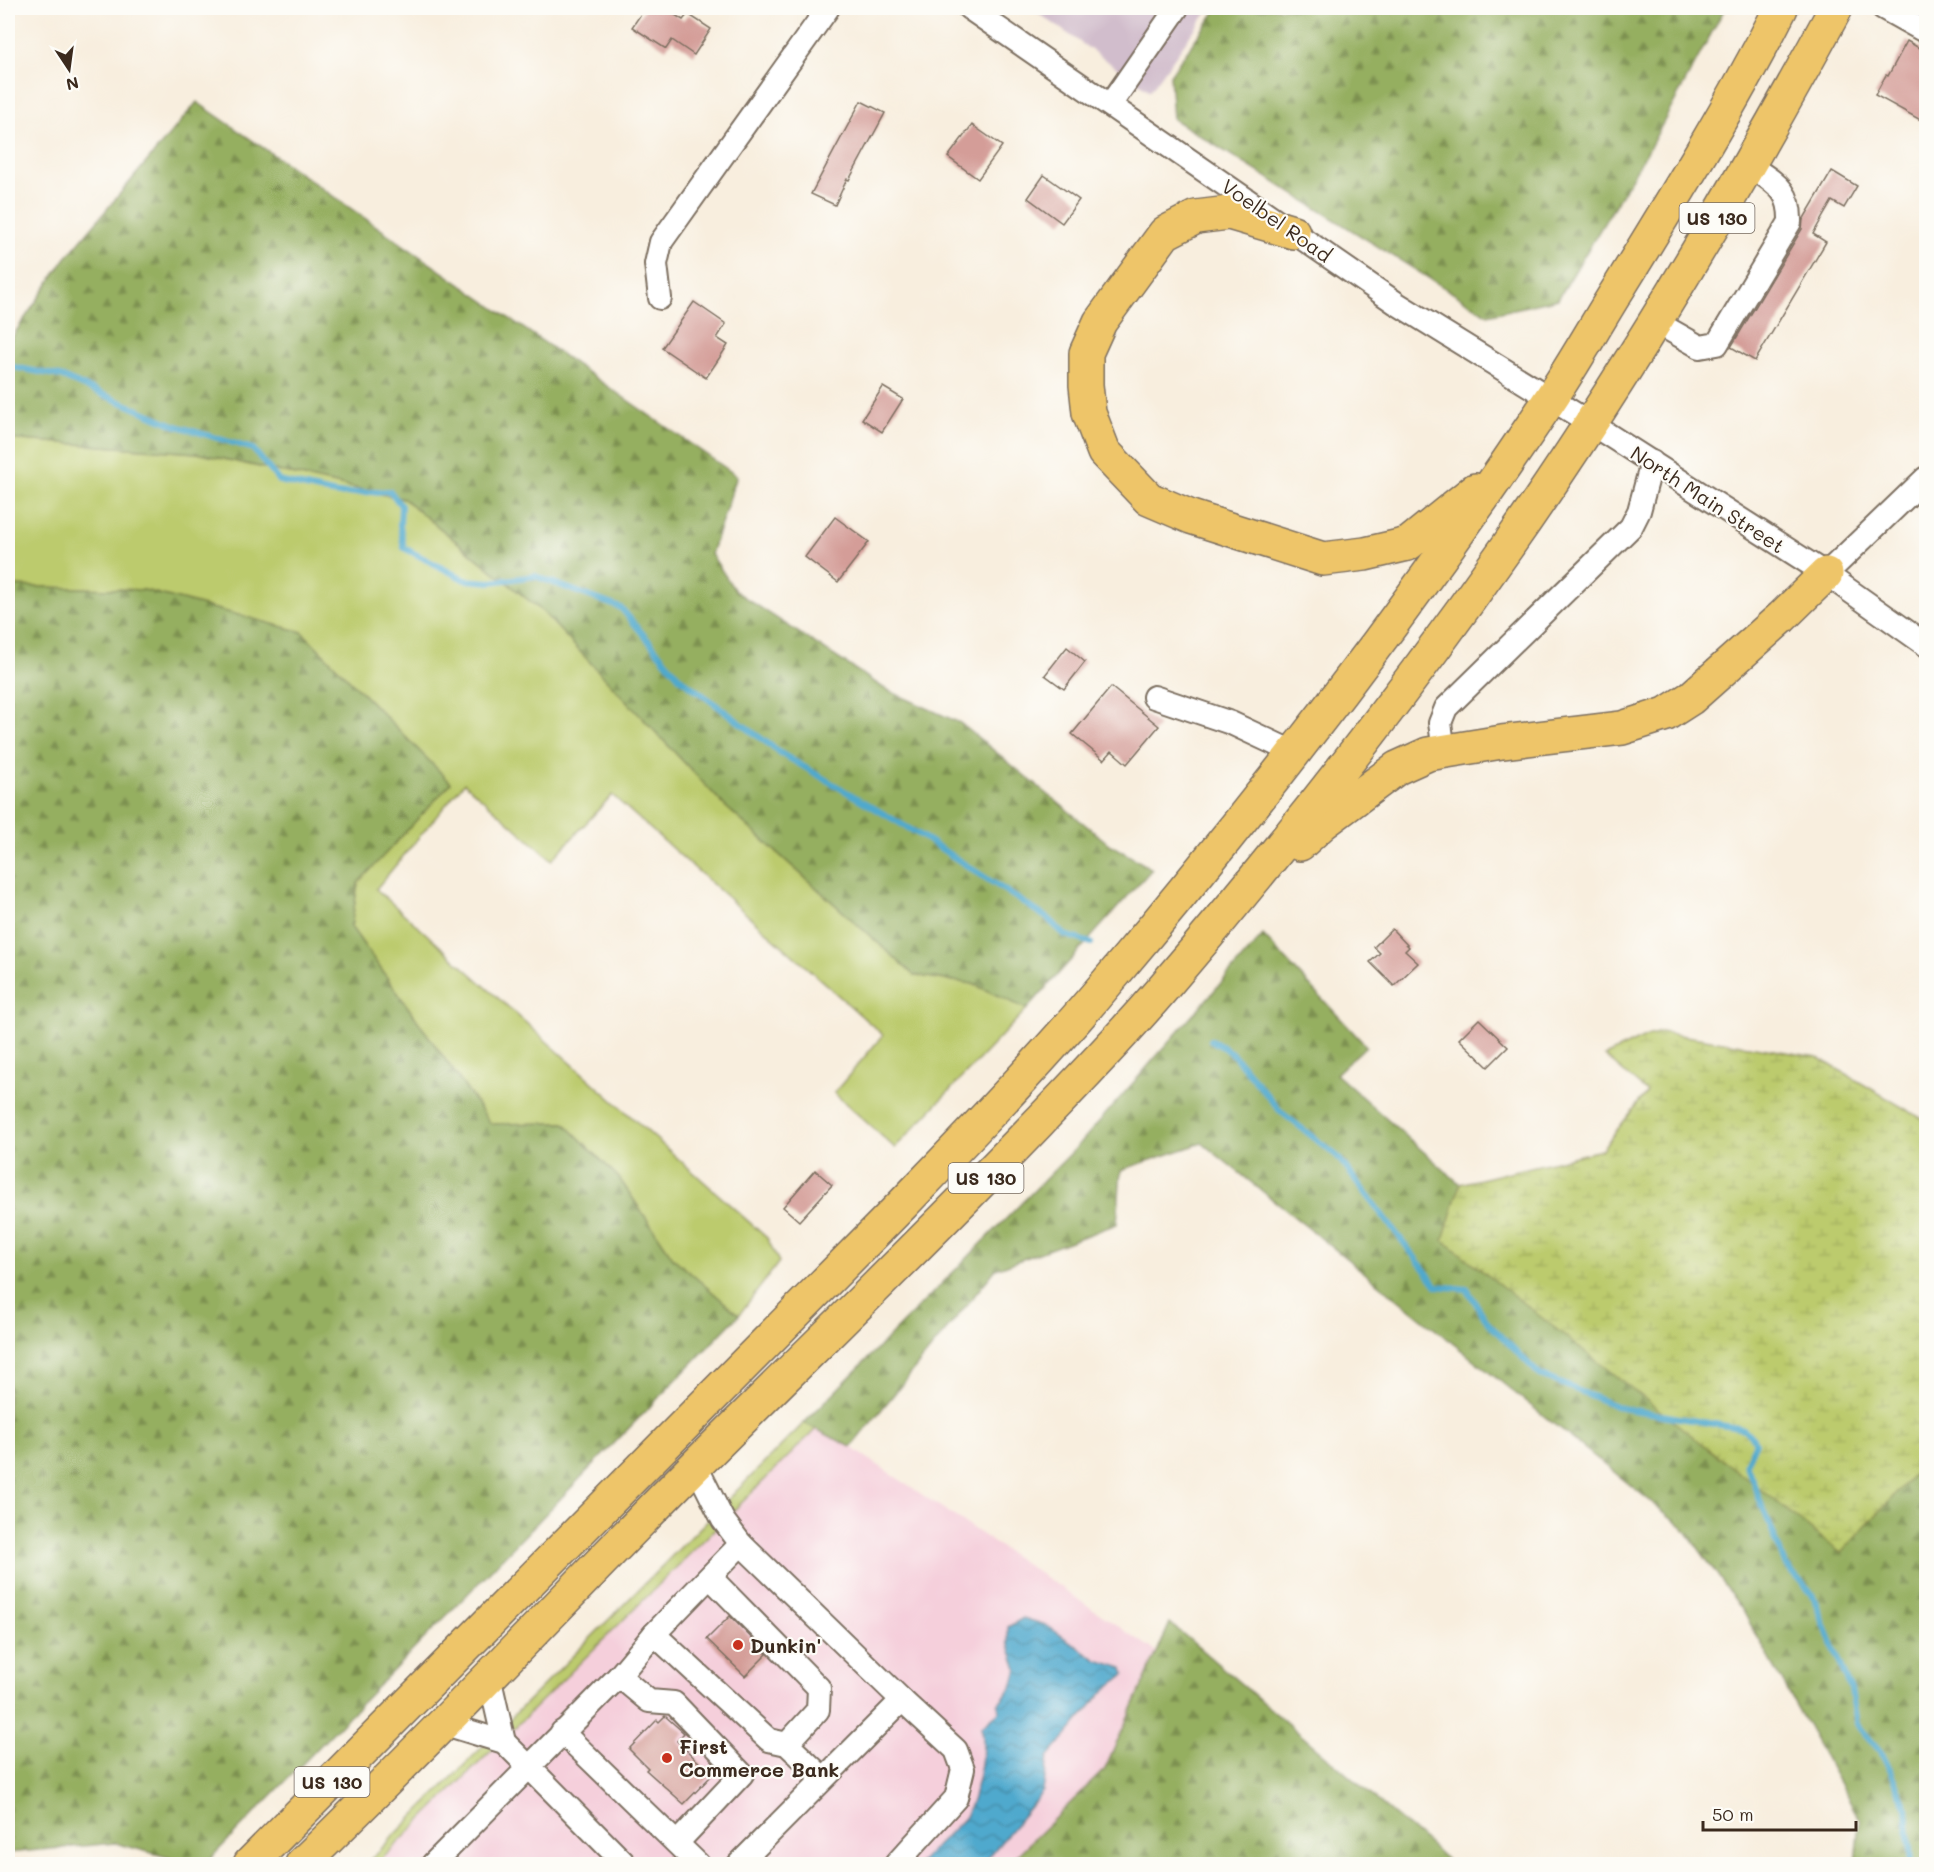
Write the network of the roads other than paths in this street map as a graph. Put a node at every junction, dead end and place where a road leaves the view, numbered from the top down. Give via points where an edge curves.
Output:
1 (828, 8) edge
2 (969, 8) edge
3 (1177, 8) edge
4 (1781, 8) edge
5 (1836, 8) edge
6 (1883, 8) edge
7 (1926, 33) edge
8 (1110, 105) junction
9 (1749, 165) junction
10 (1293, 232) junction
11 (660, 298) dead end
12 (1654, 321) junction
13 (1550, 399) junction
14 (1590, 423) junction
15 (1652, 462) junction
16 (1500, 471) junction
17 (1926, 478) edge
18 (1826, 574) junction
19 (1926, 645) edge
20 (1154, 697) dead end
21 (1444, 751) junction
22 (1295, 753) junction
23 (1230, 907) junction
24 (696, 1466) junction
25 (741, 1544) junction
26 (710, 1577) junction
27 (654, 1634) junction
28 (489, 1676) junction
29 (619, 1676) junction
30 (902, 1700) junction
31 (442, 1723) junction
32 (562, 1732) junction
33 (504, 1742) junction
34 (787, 1744) junction
35 (529, 1767) junction
36 (824, 1778) junction
37 (677, 1843) junction
38 (250, 1864) edge
39 (302, 1864) edge
40 (433, 1864) edge
41 (625, 1864) edge
42 (699, 1864) edge
43 (739, 1864) edge
44 (896, 1864) edge

1 - 11 street via 661,242 656,264
2 - 8 street, Voelbel Road
3 - 8 street
4 - 13 highway, US 130 via 1716,126
5 - 9 highway, US 130
6 - 7 street
8 - 10 street, Voelbel Road
9 - 12 highway, US 130
9 - 12 street via 1780,187 1791,205 1790,222 1717,344 1700,347
10 - 13 street, Voelbel Road via 1396,303
10 - 16 highway via 1229,213 1196,217 1165,233 1100,322 1086,353 1089,413 1104,452 1149,499 1323,558 1408,544
12 - 14 highway, US 130
13 - 14 street, Voelbel Road
13 - 16 highway, US 130
14 - 15 street, North Main Street
14 - 23 highway, US 130 via 1509,545 1417,670
15 - 18 street, North Main Street
15 - 21 street via 1631,527 1446,708 1440,723
16 - 22 highway, US 130 via 1437,563
17 - 18 street
18 - 19 street, North Main Street
18 - 21 highway via 1690,698 1666,714 1600,732
20 - 22 street via 1231,723
21 - 23 highway via 1397,768 1323,823
22 - 38 highway, US 130 via 1104,986 984,1120
23 - 24 highway, US 130 via 1081,1079
24 - 25 street via 723,1520
24 - 28 highway, US 130
25 - 26 street
25 - 30 street
26 - 27 street
26 - 34 street via 819,1688 818,1710
27 - 29 street
27 - 34 street via 769,1740
28 - 31 highway, US 130
28 - 33 street
29 - 32 street
29 - 37 street via 649,1701 674,1703 741,1774
30 - 36 street
30 - 44 street via 956,1750 963,1769 956,1798
31 - 33 street
31 - 39 highway, US 130
32 - 35 street
32 - 37 street
33 - 35 street
34 - 36 street
35 - 40 street
35 - 41 street
36 - 43 street
37 - 42 street

